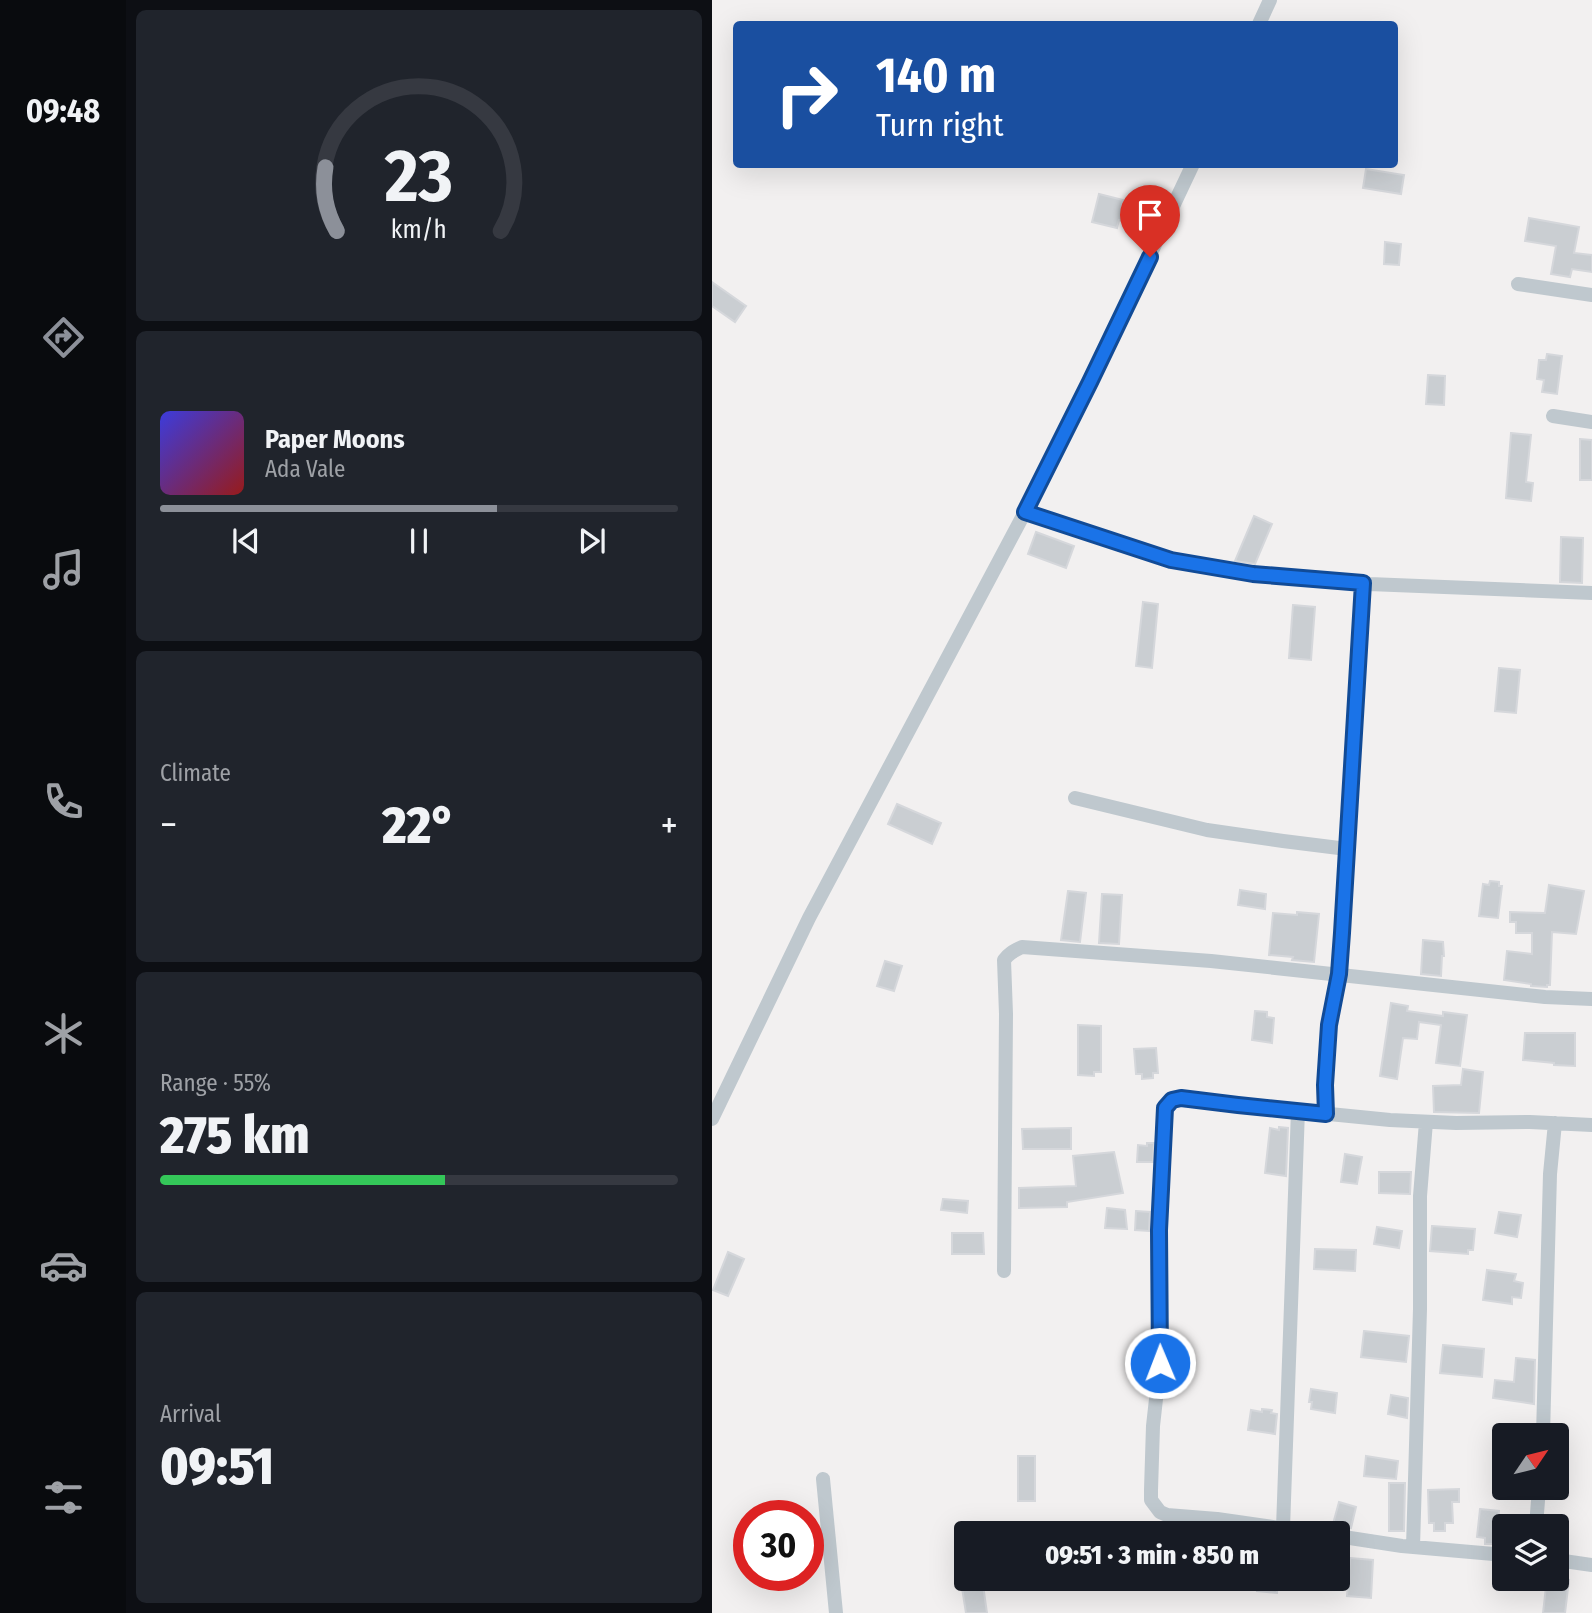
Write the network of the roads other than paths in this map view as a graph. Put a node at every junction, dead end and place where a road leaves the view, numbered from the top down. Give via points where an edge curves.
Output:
1 (1270, 0) edge
2 (1260, 21) edge
3 (1191, 168) edge
4 (1518, 284) dead end
5 (1592, 295) edge
6 (1553, 416) dead end
7 (1592, 422) edge
8 (1025, 512) junction
9 (1363, 583) junction
10 (1592, 593) edge
11 (1075, 798) dead end
12 (1347, 849) junction
13 (1339, 974) junction
14 (1592, 999) edge
15 (1298, 1110) junction
16 (1326, 1114) junction
17 (712, 1119) edge
18 (1426, 1122) junction
19 (1555, 1123) junction
20 (1592, 1125) edge
21 (1004, 1271) dead end
22 (1543, 1423) edge
23 (823, 1479) dead end
24 (1232, 1521) edge
25 (1283, 1521) edge
26 (1350, 1538) edge
27 (1413, 1547) junction
28 (1492, 1554) edge
29 (1569, 1562) edge
30 (1592, 1565) edge
31 (836, 1613) edge

1 - 2 street
3 - 8 street
4 - 5 street
6 - 7 street
8 - 9 street via 1171,560 1253,574
8 - 17 street via 809,918
9 - 10 street
9 - 12 street
11 - 12 street via 1207,830
12 - 13 street
13 - 14 street via 1545,998
13 - 16 street via 1329,1025
13 - 21 street via 1022,947 1008,954 1004,960
15 - 16 street
15 - 24 street via 1181,1098 1165,1108 1159,1230 1160,1363 1151,1500 1167,1515
15 - 25 street
16 - 18 street
18 - 19 street
18 - 27 street via 1420,1196
19 - 20 street
19 - 22 street
23 - 31 street
26 - 27 street
27 - 28 street
29 - 30 street

